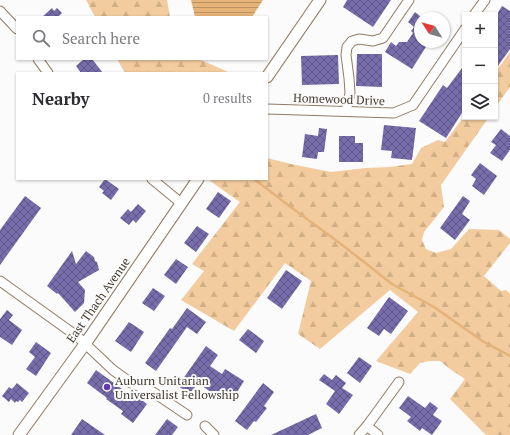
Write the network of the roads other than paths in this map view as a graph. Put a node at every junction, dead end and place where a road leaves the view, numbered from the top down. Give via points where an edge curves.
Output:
1 (320, 0) edge
2 (409, 0) edge
3 (485, 0) edge
4 (0, 11) edge
5 (476, 12) edge
6 (16, 28) edge
7 (462, 33) edge
8 (39, 60) edge
9 (47, 72) edge
10 (268, 76) edge
11 (268, 109) edge
12 (346, 111) junction
13 (153, 180) edge
14 (197, 180) edge
15 (181, 203) junction
16 (0, 281) edge
17 (85, 344) junction
18 (399, 382) dead end
19 (187, 415) dead end
20 (205, 426) dead end
21 (367, 426) junction
22 (18, 435) edge
23 (214, 435) edge
24 (358, 435) edge
25 (378, 435) edge

1 - 10 street
2 - 12 street via 383,38 372,41 359,39 352,41 347,47 350,92
3 - 5 street
4 - 6 street
7 - 12 street, Homewood Drive via 413,105 394,112
8 - 9 street
11 - 12 street, Homewood Drive
13 - 15 street
14 - 15 street, East Thach Avenue
15 - 17 street, East Thach Avenue
16 - 17 street
17 - 19 street via 131,383 154,392
17 - 22 street, East Thach Avenue
18 - 21 street
20 - 23 street
21 - 24 street
21 - 25 street

